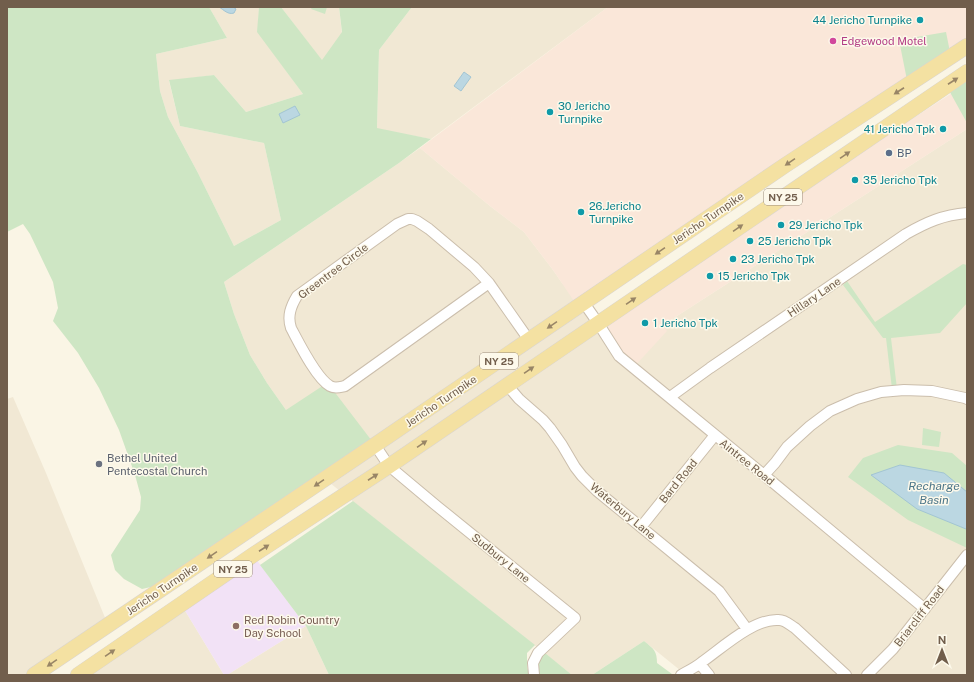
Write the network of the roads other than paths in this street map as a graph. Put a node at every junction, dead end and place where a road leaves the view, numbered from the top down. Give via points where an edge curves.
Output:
1 (967, 46) edge
2 (967, 72) edge
3 (967, 213) edge
4 (489, 283) junction
5 (584, 303) junction
6 (598, 323) junction
7 (529, 340) junction
8 (507, 385) junction
9 (670, 397) junction
10 (966, 397) edge
11 (715, 435) junction
12 (375, 445) junction
13 (390, 466) junction
14 (764, 475) junction
15 (641, 527) junction
16 (967, 555) edge
17 (925, 609) junction
18 (747, 630) junction
19 (700, 664) junction
20 (34, 675) edge
21 (78, 675) edge
22 (534, 675) edge
23 (681, 675) edge
24 (709, 675) edge
25 (846, 675) edge
26 (867, 675) edge

1 -> 5 main road, Jericho Turnpike / NY 25 via 794,159
6 -> 2 main road, NY 25
3 - 9 street, Hillary Lane via 935,219 906,234
4 - 4 street, Greentree Circle via 429,229 417,221 408,219 397,224 297,296 290,311 290,325 320,377 330,386 346,386
4 - 7 street, Greentree Circle
5 - 6 street, Aintree Road
5 -> 7 main road, Jericho Turnpike / NY 25
8 -> 6 main road, NY 25
6 - 9 street, Aintree Road via 619,356
7 - 12 main road, Jericho Turnpike / NY 25
13 -> 8 main road, NY 25
8 - 15 street, Waterbury Lane via 550,428 582,476
9 - 11 street, Aintree Road
10 - 14 street via 904,390 857,398 830,411 810,426 787,447
11 - 14 street, Aintree Road
11 - 15 street, Bard Road
12 - 13 street, Sudbury Lane
12 -> 20 main road, Jericho Turnpike / NY 25
21 -> 13 main road, NY 25 via 253,555
13 - 22 street, Sudbury Lane via 575,618 540,650 533,663
14 - 17 street, Aintree Road
15 - 18 street, Waterbury Lane via 719,591
16 - 17 street, Briarcliff Road
17 - 26 street, Briarcliff Road via 893,649
18 - 19 street
18 - 25 street via 772,620 787,622
19 - 23 street
19 - 24 street

